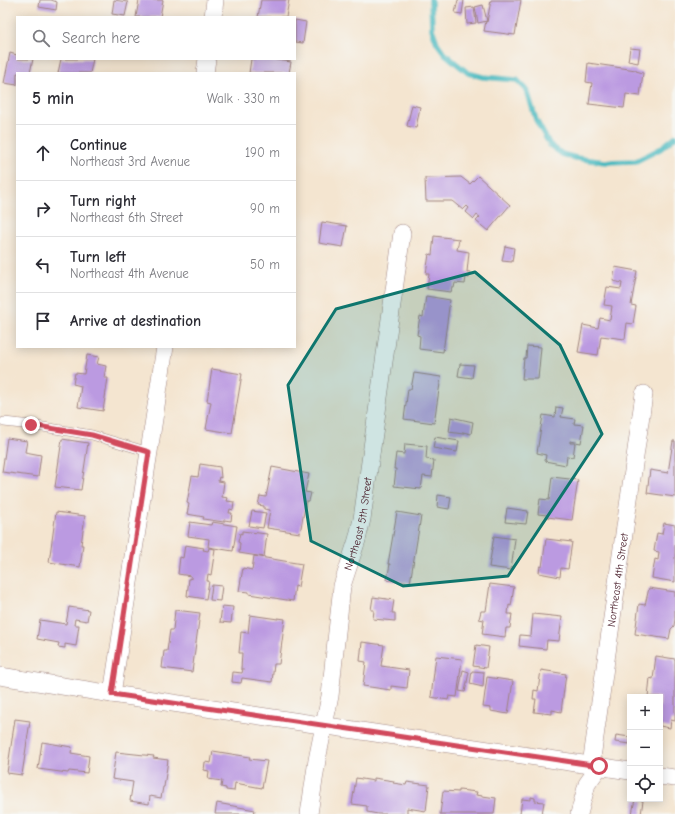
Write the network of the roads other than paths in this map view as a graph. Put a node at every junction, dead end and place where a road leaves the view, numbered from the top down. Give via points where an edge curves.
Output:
1 (215, 0) edge
2 (213, 16) edge
3 (207, 60) edge
4 (205, 72) edge
5 (402, 232) dead end
6 (165, 348) edge
7 (644, 394) dead end
8 (4, 422) dead end
9 (149, 452) junction
10 (0, 676) edge
11 (112, 694) junction
12 (324, 726) junction
13 (595, 766) junction
14 (627, 771) edge
15 (663, 776) edge
16 (675, 778) edge
17 (309, 814) edge
18 (579, 814) edge

1 - 2 street
3 - 4 street
5 - 12 street, Northeast 5th Street via 362,519 342,586 330,696
6 - 9 street
7 - 13 street, Northeast 4th Street
8 - 9 lane via 92,435
9 - 11 street
10 - 11 street
11 - 12 street
12 - 13 street
12 - 17 street, Northeast 5th Street
13 - 14 street
13 - 18 street
15 - 16 street

